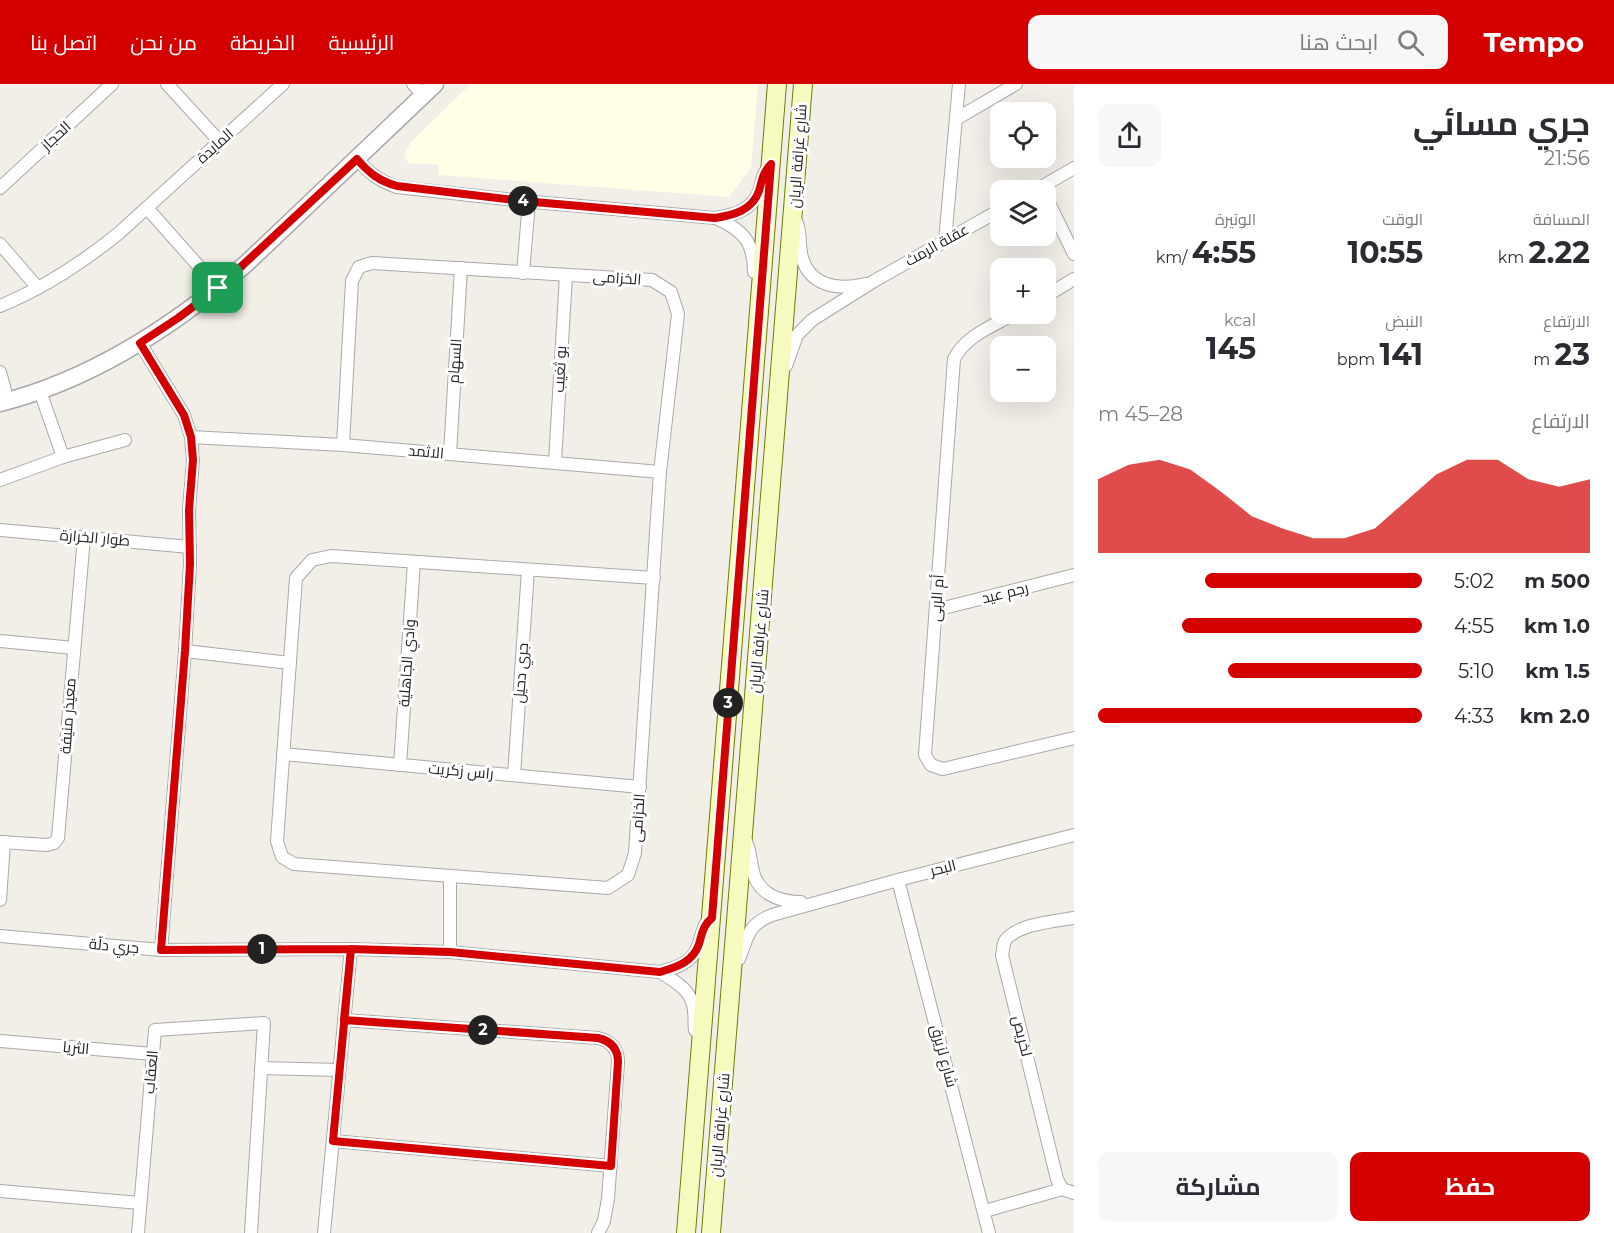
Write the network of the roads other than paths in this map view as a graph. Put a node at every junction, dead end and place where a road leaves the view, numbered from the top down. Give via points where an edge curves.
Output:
1 (112, 84) edge
2 (167, 84) edge
3 (284, 84) edge
4 (777, 84) edge
5 (803, 84) edge
6 (959, 84) edge
7 (1016, 84) edge
8 (424, 88) edge
9 (956, 119) junction
10 (220, 142) junction
11 (357, 159) junction
12 (771, 164) junction
13 (1074, 168) edge
14 (1056, 181) edge
15 (0, 188) edge
16 (529, 201) junction
17 (147, 208) junction
18 (793, 216) junction
19 (990, 216) edge
20 (715, 218) junction
21 (1056, 220) edge
22 (945, 241) junction
23 (0, 244) edge
24 (1074, 254) edge
25 (461, 268) junction
26 (524, 273) junction
27 (566, 275) junction
28 (1074, 279) edge
29 (874, 281) junction
30 (38, 288) junction
31 (218, 288) junction
32 (1056, 290) edge
33 (761, 292) junction
34 (0, 306) edge
35 (996, 324) edge
36 (140, 343) junction
37 (0, 372) edge
38 (780, 374) junction
39 (40, 391) junction
40 (4, 402) edge
41 (191, 437) junction
42 (125, 440) dead end
43 (342, 445) junction
44 (450, 454) junction
45 (63, 457) junction
46 (555, 462) junction
47 (660, 472) junction
48 (0, 480) edge
49 (0, 530) edge
50 (84, 537) junction
51 (190, 547) junction
52 (414, 562) junction
53 (528, 570) junction
54 (1074, 575) edge
55 (654, 579) junction
56 (936, 610) junction
57 (0, 641) edge
58 (74, 648) junction
59 (185, 651) junction
60 (290, 663) junction
61 (1074, 738) edge
62 (283, 754) junction
63 (400, 765) junction
64 (514, 775) junction
65 (640, 787) junction
66 (743, 835) junction
67 (1074, 835) edge
68 (2, 842) edge
69 (450, 876) junction
70 (898, 880) junction
71 (0, 900) edge
72 (812, 902) junction
73 (712, 918) junction
74 (1074, 918) edge
75 (0, 936) edge
76 (351, 949) junction
77 (161, 950) junction
78 (450, 952) junction
79 (733, 967) junction
80 (660, 972) junction
81 (344, 1020) junction
82 (0, 1041) edge
83 (701, 1049) junction
84 (153, 1054) junction
85 (261, 1068) junction
86 (339, 1070) junction
87 (333, 1141) junction
88 (611, 1166) junction
89 (0, 1191) edge
90 (1068, 1191) edge
91 (140, 1203) junction
92 (985, 1211) junction
93 (138, 1233) edge
94 (251, 1233) edge
95 (324, 1233) edge
96 (598, 1233) edge
97 (686, 1233) edge
98 (711, 1233) edge
99 (989, 1233) edge

1 - 15 street, الحجاز
2 - 10 street
3 - 10 street, المايدة
4 - 12 main road, شارع غرافة الريان
5 - 18 main road, شارع غرافة الريان
6 - 9 street
7 - 9 street
8 - 11 street
9 - 22 street
10 - 17 street, المايدة
11 - 16 street via 381,182 397,186
11 - 31 street
12 - 20 street via 748,207
12 - 33 main road, شارع غرافة الريان
13 - 14 street
16 - 20 street
16 - 26 street
17 - 30 street, المايدة via 94,254
17 - 31 street
18 - 29 street, عقلة الرمث via 798,225 802,258 815,278 840,288
18 - 38 main road, شارع غرافة الريان
19 - 22 street, عقلة الرمث
20 - 33 street via 731,224 746,239 753,252 754,279
21 - 24 street
22 - 29 street, عقلة الرمث
23 - 30 street
25 - 26 street, الخزامى
25 - 43 street, الخزامى via 372,263 359,267 352,281
25 - 44 street, السهام
26 - 27 street, الخزامى
27 - 46 street, بو ثغيب
27 - 47 street, الخزامى via 652,280 671,292 678,314
28 - 32 street
29 - 38 street, عقلة الرمث via 803,327
30 - 34 street, المايدة
31 - 36 street
33 - 73 main road, شارع غرافة الريان
35 - 56 street, أم الربى via 968,340 954,358
36 - 39 street
36 - 41 street via 179,404
37 - 40 street
38 - 66 main road, شارع غرافة الريان
39 - 40 street
39 - 45 street
41 - 43 street, الاثمد
41 - 51 street
42 - 45 street
43 - 44 street, الاثمد
44 - 46 street, الاثمد
45 - 48 street
46 - 47 street, الاثمد
47 - 55 street, الخزامى
49 - 50 street, طوار الخرارة
50 - 51 street, طوار الخرارة
50 - 58 street, معيذر منيفة
51 - 59 street
52 - 53 street, الخزامى
52 - 60 street, الخزامى via 331,556 312,560 296,578
52 - 63 street, وادي الجاهلية
53 - 55 street, الخزامى
53 - 64 street, جري دحيل
54 - 56 street, رجم عيد
55 - 65 street, الخزامى
56 - 61 street, أم الربى via 925,749 931,765 949,768
57 - 58 street
58 - 68 street, معيذر منيفة via 58,838 47,846
59 - 60 street
59 - 77 street
60 - 62 street, الخزامى
62 - 63 street, راس زكريت
62 - 69 street, الخزامى via 277,841 282,857 294,864
63 - 64 street, راس زكريت
64 - 65 street, راس زكريت
65 - 69 street, الخزامى via 635,853 628,875 608,888
66 - 72 street, البحر via 750,849 753,873 762,889 778,900
66 - 79 main road, شارع غرافة الريان
67 - 70 street, البحر
68 - 71 street, معيذر منيفة
69 - 78 street
70 - 72 street, البحر
70 - 92 street, شارع لزيرق
72 - 79 street, البحر via 757,922
73 - 80 street, جري دلّة via 703,928 698,948 690,958 680,966
73 - 83 main road, شارع غرافة الريان
74 - 90 street, لخريص via 1024,928 1005,942 1002,955 1057,1179
75 - 77 street, جري دلّة
76 - 77 street, جري دلّة
76 - 78 street, جري دلّة
76 - 81 street
78 - 80 street, جري دلّة
79 - 98 main road, شارع غرافة الريان
80 - 83 street via 681,986 690,998
81 - 86 street
81 - 88 street via 607,1041 615,1048 618,1062
82 - 84 street, الثريا
83 - 97 main road, شارع غرافة الريان
84 - 85 street, العقاب via 155,1030 264,1023
84 - 91 street, العقاب
85 - 86 street
85 - 94 street, العقاب
86 - 87 street
87 - 88 street
87 - 95 street
88 - 96 street via 607,1210
89 - 91 street
90 - 92 street
91 - 93 street, العقاب
92 - 99 street, شارع لزيرق

